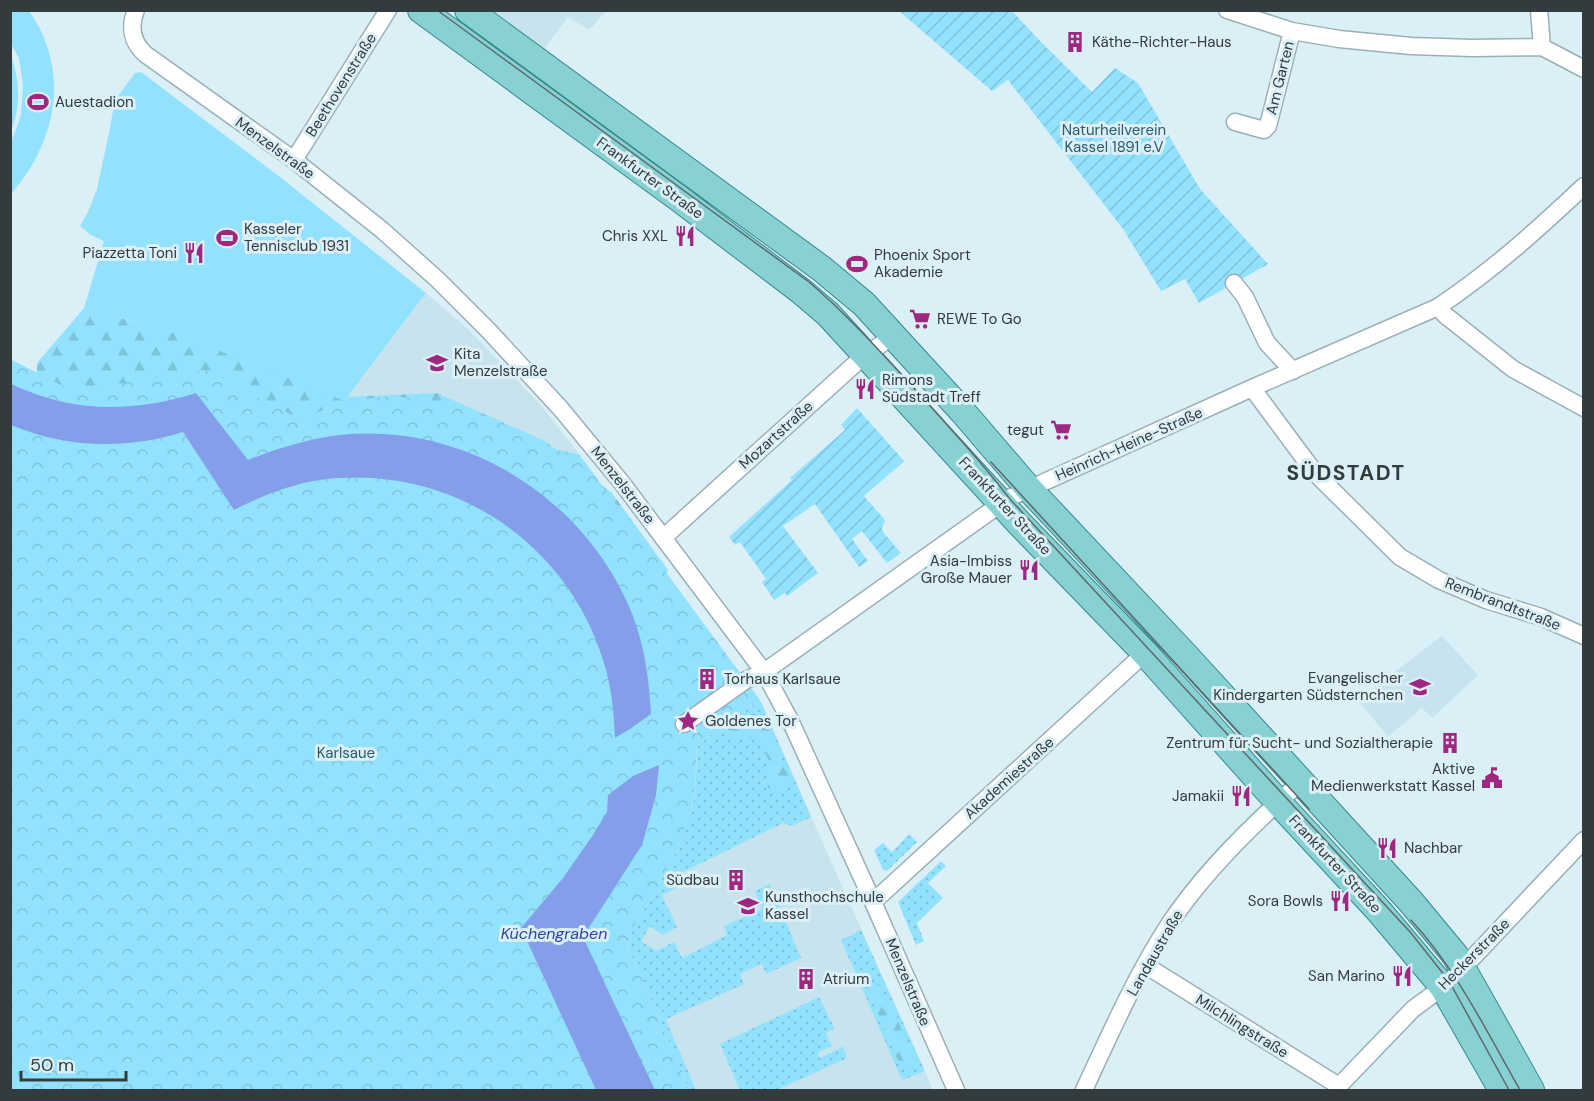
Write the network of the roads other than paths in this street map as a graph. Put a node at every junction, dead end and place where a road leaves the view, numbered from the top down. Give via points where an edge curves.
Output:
1 (136, 10) edge
2 (388, 10) edge
3 (421, 10) edge
4 (468, 10) edge
5 (1227, 10) edge
6 (1539, 10) edge
7 (1292, 31) junction
8 (1542, 47) junction
9 (1584, 69) edge
10 (1235, 122) dead end
11 (294, 160) junction
12 (1584, 186) edge
13 (1234, 283) dead end
14 (1438, 307) junction
15 (892, 336) junction
16 (867, 355) junction
17 (1293, 371) junction
18 (1252, 388) junction
19 (1584, 408) edge
20 (1029, 489) junction
21 (1001, 502) junction
22 (663, 538) junction
23 (1584, 636) edge
24 (1145, 653) junction
25 (764, 672) junction
26 (684, 724) dead end
27 (1301, 782) junction
28 (1278, 802) junction
29 (1584, 840) edge
30 (873, 902) junction
31 (1145, 965) junction
32 (1462, 969) junction
33 (1443, 987) junction
34 (1338, 1088) edge
35 (956, 1090) edge
36 (1084, 1090) edge
37 (1502, 1090) edge
38 (1530, 1090) edge

1 - 11 street, Menzelstraße via 132,32 145,54
2 - 11 street, Beethovenstraße
3 - 16 main road, Frankfurter Straße via 801,291
4 - 15 main road, Frankfurter Straße via 822,269 864,304
5 - 7 street
6 - 8 street
7 - 8 street via 1411,46
7 - 10 street, Am Garten via 1268,126 1264,130
8 - 9 street
11 - 22 street, Menzelstraße via 382,230 488,330 586,438
12 - 14 street, Heinrich-Heine-Straße via 1499,263
13 - 17 street via 1267,343
14 - 17 street, Heinrich-Heine-Straße
14 - 19 street via 1513,369
15 - 16 street, Mozartstraße
15 - 20 main road, Frankfurter Straße
16 - 21 main road, Frankfurter Straße
16 - 22 street, Mozartstraße
17 - 18 street, Heinrich-Heine-Straße
18 - 20 street, Heinrich-Heine-Straße
18 - 23 street, Rembrandtstraße via 1315,473 1400,557 1439,580
20 - 21 street, Heinrich-Heine-Straße
20 - 27 main road, Frankfurter Straße
21 - 24 main road, Frankfurter Straße
21 - 25 street, Heinrich-Heine-Straße
22 - 25 street, Menzelstraße
24 - 28 main road, Frankfurter Straße
24 - 30 street, Akademiestraße
25 - 26 street, Heinrich-Heine-Straße via 746,680
25 - 30 street, Menzelstraße
27 - 28 street, Landaustraße
27 - 32 main road, Frankfurter Straße via 1411,902
28 - 31 street, Landaustraße via 1209,872 1170,922
28 - 33 main road, Frankfurter Straße via 1379,910
29 - 32 street, Heckerstraße
30 - 35 street, Menzelstraße
31 - 34 street, Milchlingstraße
31 - 36 street, Landaustraße
32 - 33 street, Heckerstraße
32 - 38 main road, Frankfurter Straße
33 - 34 street, Heckerstraße via 1413,1009
33 - 37 main road, Frankfurter Straße

